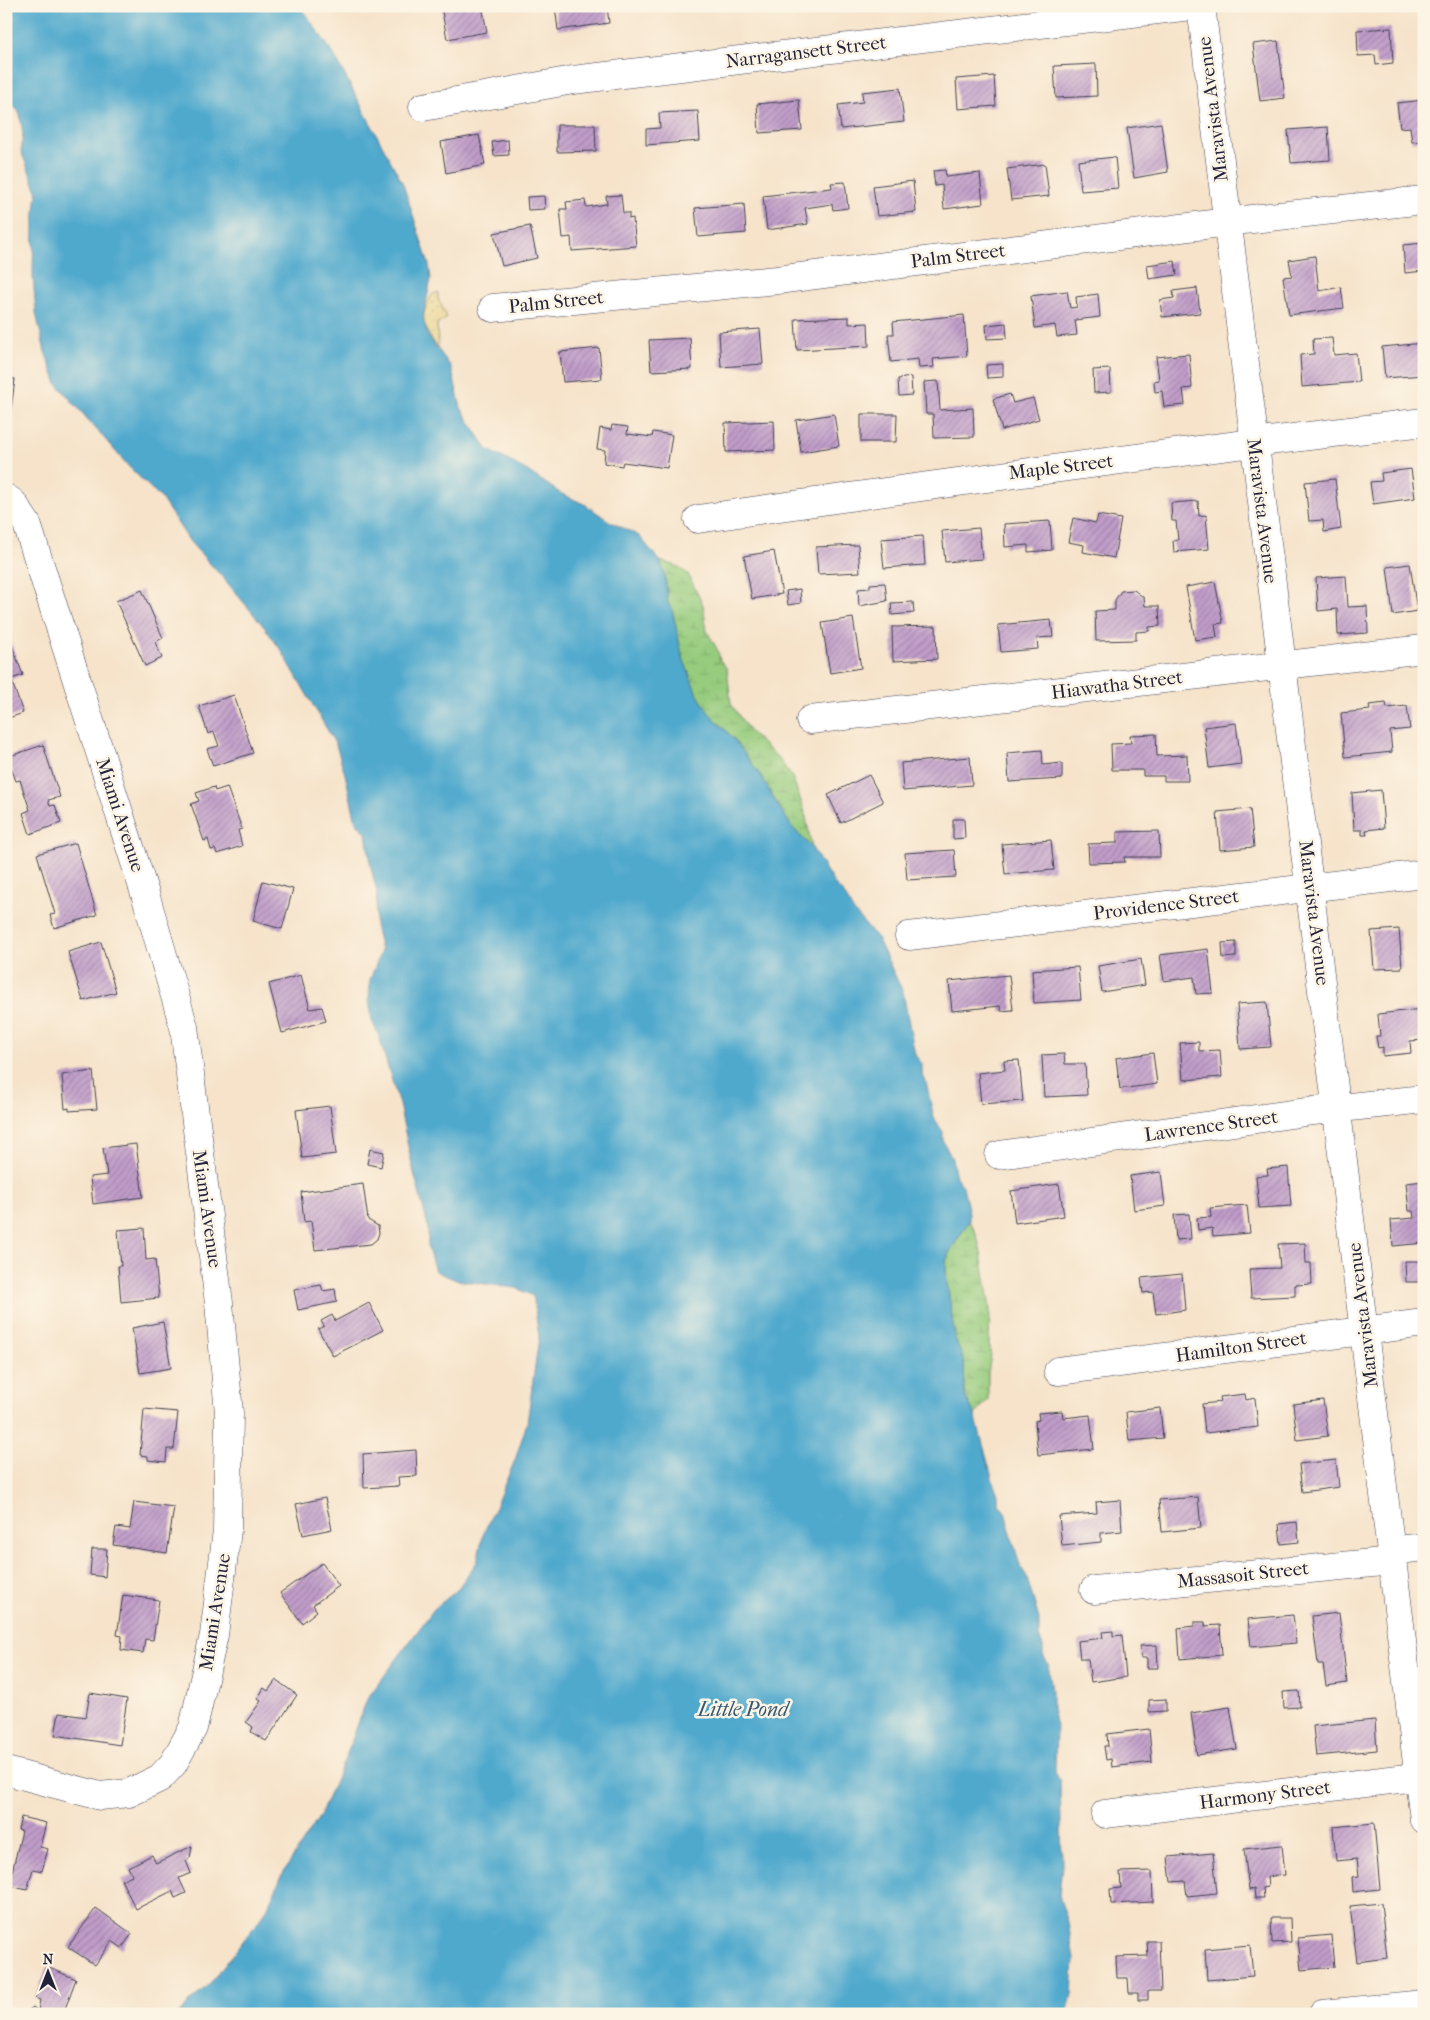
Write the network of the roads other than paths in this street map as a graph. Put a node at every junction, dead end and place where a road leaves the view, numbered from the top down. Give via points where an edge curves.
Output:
1 (1191, 6) edge
2 (1201, 6) edge
3 (424, 107) dead end
4 (1424, 200) edge
5 (1227, 222) junction
6 (493, 308) dead end
7 (1424, 422) edge
8 (1254, 442) junction
9 (6, 498) edge
10 (698, 519) dead end
11 (1424, 649) edge
12 (1281, 666) junction
13 (810, 720) dead end
14 (1424, 874) edge
15 (1311, 887) junction
16 (909, 936) dead end
17 (1424, 1099) edge
18 (1338, 1108) junction
19 (999, 1155) dead end
20 (1424, 1323) edge
21 (1365, 1332) junction
22 (1058, 1371) dead end
23 (1424, 1547) edge
24 (1392, 1556) junction
25 (1094, 1590) dead end
26 (6, 1771) edge
27 (1421, 1776) edge
28 (1105, 1814) dead end
29 (1424, 1820) edge
30 (1424, 2004) edge
31 (1323, 2014) edge

1 - 3 street, Narragansett Street via 573,80
2 - 5 street, Maravista Avenue
4 - 5 street, Palm Street
5 - 6 street, Palm Street via 777,280
5 - 8 street, Maravista Avenue
7 - 8 street, Maple Street
8 - 10 street, Maple Street
8 - 12 street, Maravista Avenue
9 - 26 street, Miami Avenue via 27,524 184,1027 220,1304 229,1413 227,1530 214,1635 193,1728 173,1764 160,1778 129,1793 100,1796
11 - 12 street, Hiawatha Street
12 - 13 street, Hiawatha Street
12 - 15 street, Maravista Avenue
14 - 15 street, Providence Street
15 - 16 street, Providence Street
15 - 18 street, Maravista Avenue
17 - 18 street, Lawrence Street
18 - 19 street, Lawrence Street
18 - 21 street, Maravista Avenue
20 - 21 street, Hamilton Street
21 - 22 street, Hamilton Street
21 - 24 street, Maravista Avenue
23 - 24 street, Massasoit Street
24 - 25 street, Massasoit Street
24 - 27 street, Maravista Avenue
27 - 28 street, Harmony Street
27 - 29 street, Maravista Avenue
30 - 31 street

